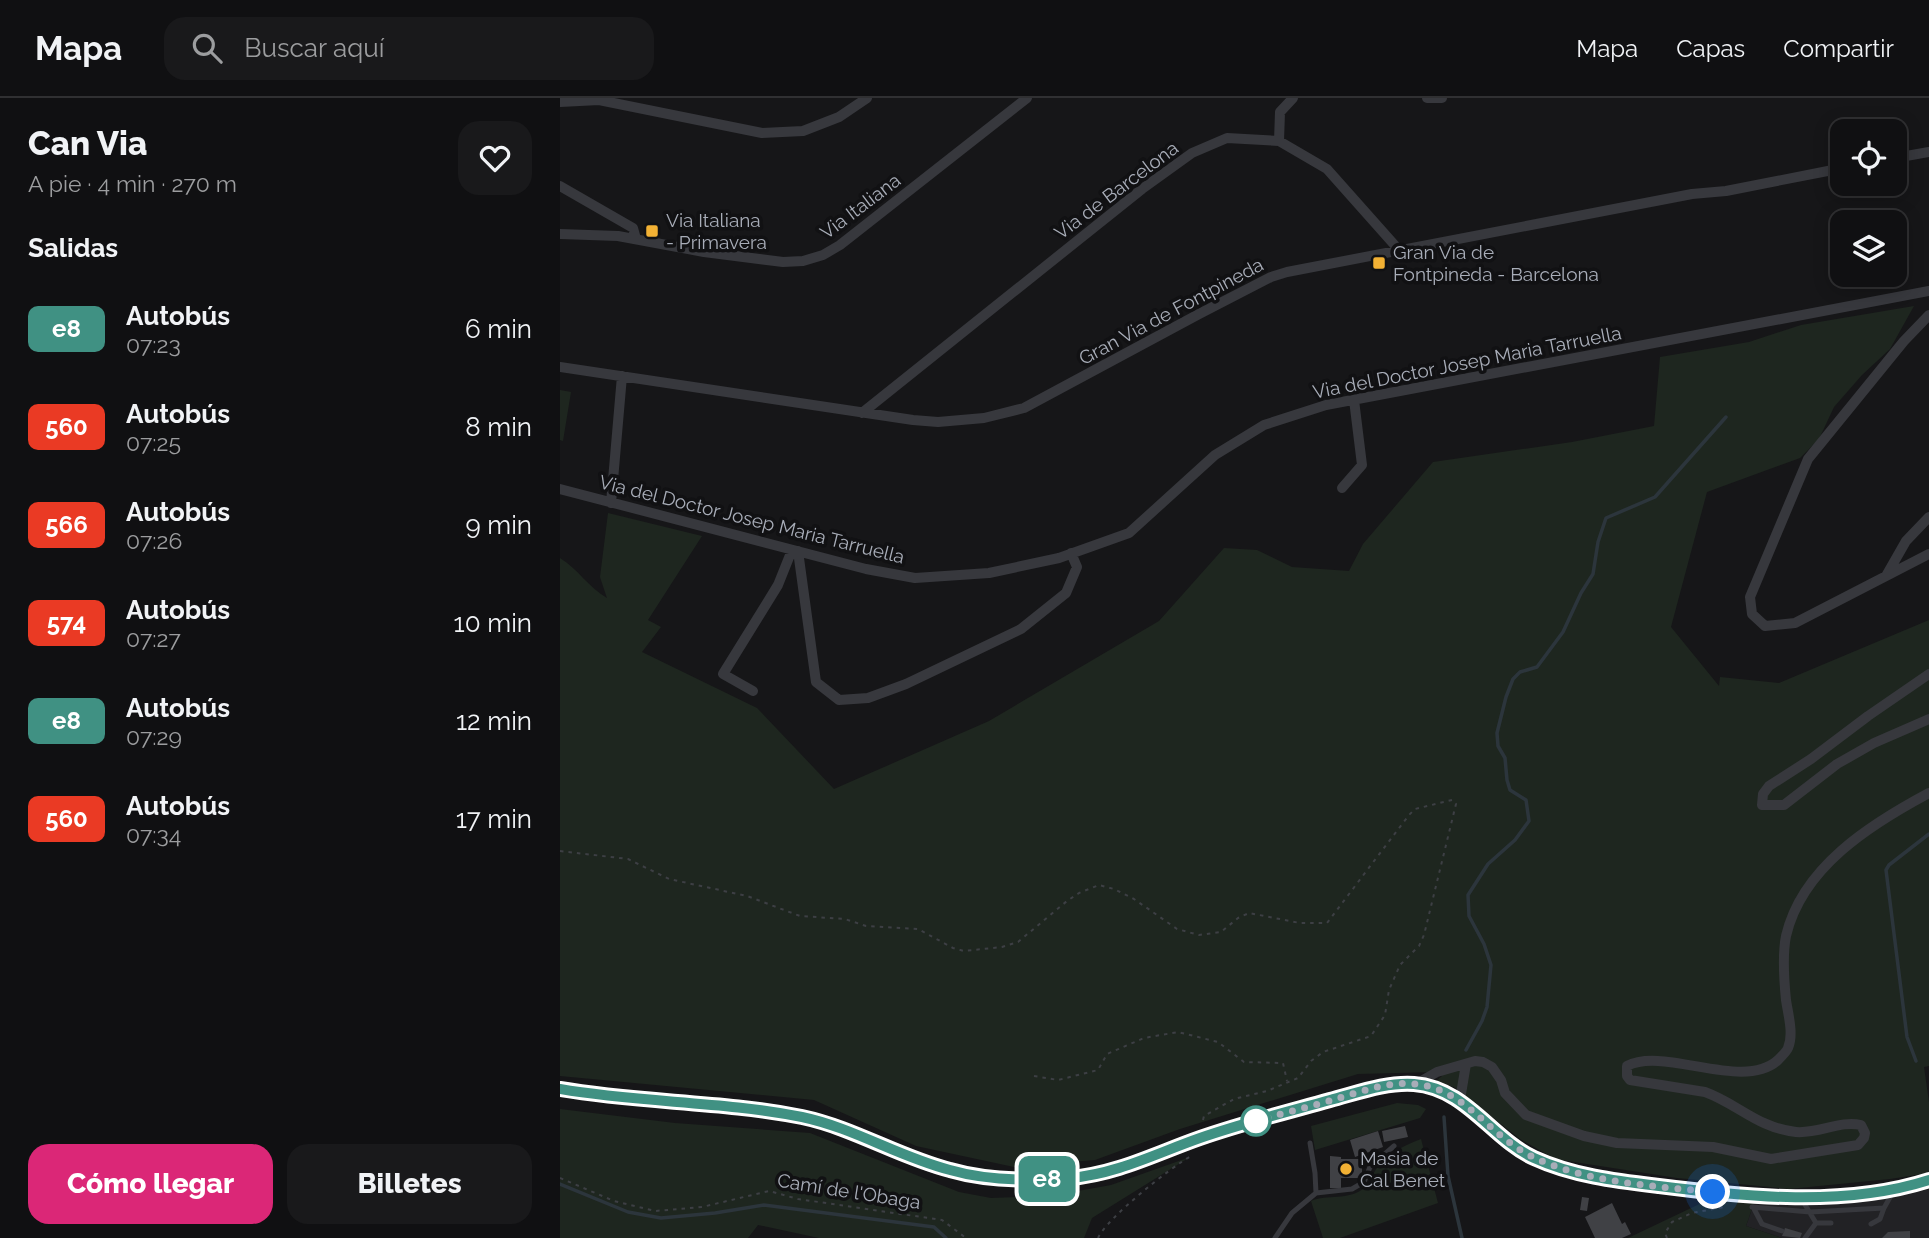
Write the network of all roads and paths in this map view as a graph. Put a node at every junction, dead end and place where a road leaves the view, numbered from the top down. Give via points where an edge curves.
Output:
1 (867, 98) edge
2 (1027, 98) edge
3 (1293, 98) edge
4 (1427, 98) edge
5 (1442, 98) edge
6 (560, 102) edge
7 (1279, 141) junction
8 (1929, 152) edge
9 (1907, 156) edge
10 (1830, 171) edge
11 (560, 186) edge
12 (560, 234) edge
13 (636, 239) junction
14 (1399, 250) junction
15 (1929, 291) edge
16 (1929, 315) edge
17 (560, 367) edge
18 (622, 376) junction
19 (1354, 400) junction
20 (862, 413) junction
21 (1342, 488) dead end
22 (560, 489) edge
23 (611, 503) junction
24 (1929, 517) edge
25 (795, 551) junction
26 (1071, 553) junction
27 (1929, 554) edge
28 (1885, 577) junction
29 (1929, 674) edge
30 (753, 691) dead end
31 (1929, 719) edge
32 (1929, 793) edge
33 (560, 850) edge
34 (1466, 1064) junction
35 (1034, 1076) dead end
36 (1288, 1082) junction
37 (1416, 1084) junction
38 (560, 1089) edge
39 (1460, 1100) junction
40 (1199, 1138) junction
41 (1310, 1143) dead end
42 (1394, 1146) dead end
43 (1196, 1153) dead end
44 (560, 1178) edge
45 (1929, 1180) edge
46 (1894, 1191) junction
47 (1316, 1193) junction
48 (1800, 1196) junction
49 (1750, 1201) junction
50 (1723, 1207) dead end
51 (1884, 1208) junction
52 (1810, 1212) junction
53 (1816, 1223) junction
54 (1831, 1223) dead end
55 (1871, 1224) dead end
56 (1782, 1231) dead end
57 (966, 1238) edge
58 (1098, 1238) edge
59 (1275, 1238) edge
60 (1667, 1238) edge
61 (1805, 1238) edge

1 - 6 street via 839,117 803,131 762,133 598,100
2 - 13 street, Via Italiana via 822,256 803,261 770,260
3 - 7 street via 1280,112
4 - 5 street
7 - 14 street, Via de Barcelona via 1327,169
7 - 20 street, Via de Barcelona via 1227,138 1192,153
8 - 9 street
10 - 14 street, Gran Via de Fontpineda
11 - 13 street via 633,228
12 - 13 street, Via Italiana
14 - 20 street, Gran Via de Fontpineda via 1271,277 1044,398 1003,415 938,422
15 - 19 street, Via del Doctor Josep Maria Tarruella
16 - 28 street via 1808,459 1750,597 1752,614 1765,626 1795,623
17 - 18 street, Gran Via de Fontpineda
18 - 20 street, Gran Via de Fontpineda
18 - 23 street
19 - 21 street via 1362,466
19 - 26 street, Via del Doctor Josep Maria Tarruella via 1264,425 1215,455 1129,533
22 - 23 street, Via del Doctor Josep Maria Tarruella
23 - 25 street, Via del Doctor Josep Maria Tarruella
24 - 28 street via 1906,541
25 - 26 street, Via del Doctor Josep Maria Tarruella via 915,578 989,573
25 - 26 street via 816,682 839,700 867,698 906,684 1021,629 1066,593 1077,567
25 - 30 street via 723,674
27 - 28 street
29 - 31 street via 1769,786 1762,805 1784,805 1853,754
32 - 34 street via 1875,824 1836,854 1798,906 1786,939 1788,1048 1777,1062 1745,1072 1662,1062 1627,1066 1630,1080 1717,1096 1764,1125 1805,1132 1845,1123 1861,1125 1865,1132 1858,1145 1771,1159 1713,1147 1617,1143 1526,1115 1505,1093 1492,1068 1483,1062
33 - 36 path via 628,859 669,879 731,892 800,916 918,929 953,948 972,951 1018,942 1067,901 1099,885 1134,899 1177,929 1199,935 1221,932 1249,913 1327,923 1409,815 1452,800 1456,804 1450,837 1424,935 1400,965 1385,1015 1371,1036 1323,1052
34 - 37 street
34 - 39 street
35 - 36 path via 1058,1080 1098,1070 1107,1054 1144,1038 1178,1032 1217,1042 1244,1062 1283,1063
36 - 40 path via 1234,1099 1204,1116
37 - 39 main road
37 - 40 main road via 1369,1090
38 - 40 main road via 802,1118 844,1129 949,1170 1008,1179 1100,1174
39 - 49 main road via 1514,1146 1551,1165
41 - 47 lane
42 - 47 lane via 1370,1167 1364,1182 1352,1189
43 - 58 path via 1108,1223
44 - 57 path, Camí de l'Obaga via 614,1201 655,1211 702,1207 769,1191 942,1220
45 - 46 main road
46 - 48 main road
46 - 51 lane
47 - 59 lane via 1292,1213
48 - 49 main road
48 - 52 lane
49 - 52 lane
49 - 56 lane via 1762,1224
50 - 60 path via 1672,1222
51 - 52 lane
51 - 55 lane via 1880,1219
52 - 53 lane
53 - 54 lane
53 - 61 lane

